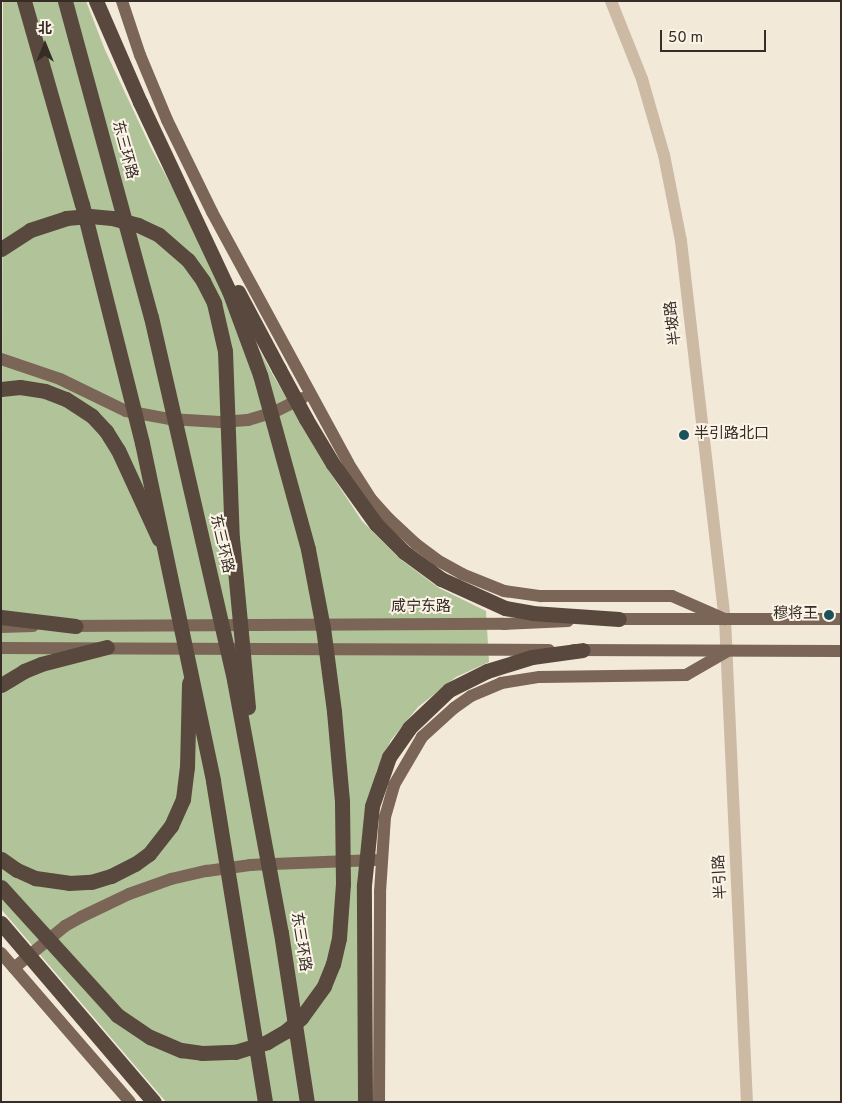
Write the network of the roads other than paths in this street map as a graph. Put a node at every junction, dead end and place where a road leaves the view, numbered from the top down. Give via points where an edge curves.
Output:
1 (24, 1) edge
2 (65, 1) edge
3 (96, 1) edge
4 (122, 1) edge
5 (611, 1) edge
6 (203, 233) junction
7 (1, 250) edge
8 (1, 360) edge
9 (1, 389) edge
10 (310, 394) junction
11 (166, 555) junction
12 (1, 617) edge
13 (618, 619) junction
14 (725, 619) junction
15 (841, 619) edge
16 (75, 626) junction
17 (1, 627) edge
18 (107, 647) junction
19 (1, 648) edge
20 (583, 650) junction
21 (727, 651) junction
22 (841, 651) edge
23 (190, 666) junction
24 (1, 685) edge
25 (252, 774) junction
26 (1, 859) edge
27 (381, 860) junction
28 (1, 887) edge
29 (1, 923) edge
30 (1, 953) edge
31 (14, 968) junction
32 (130, 1102) edge
33 (154, 1102) edge
34 (265, 1102) edge
35 (307, 1102) edge
36 (365, 1102) edge
37 (379, 1102) edge
38 (747, 1102) edge

1 - 11 highway, bridge via 82,204 142,443
2 - 25 highway, 东三环路, bridge via 153,326 234,680
3 - 6 highway
4 - 10 main road via 140,55 177,144
5 - 14 street, 半坡路 via 642,79 664,154 681,241
6 - 13 highway, bridge via 337,470 376,524 415,562 441,580 505,608
6 - 28 highway, bridge via 229,291 260,375 308,549 323,628 342,802 343,892 336,952 324,986 309,1009 292,1026 258,1046 224,1053 191,1052 136,1029 112,1010
7 - 25 highway, bridge via 30,230 54,220 79,216 112,218 138,225 168,242 188,260 209,292 218,314 226,351 232,538
8 - 10 main road via 60,379 126,411 170,419 248,420 274,412
9 - 11 highway, bridge via 32,388 58,395 100,424 121,455
10 - 14 main road via 371,499 416,544 448,566 513,593 572,597 672,596
11 - 23 highway, bridge
12 - 16 highway
13 - 14 main road, 咸宁东路
13 - 16 main road, 咸宁东路 via 504,624
14 - 15 main road, 咸宁东路
14 - 21 street, 半坡路
16 - 17 main road, 咸宁东路
18 - 19 main road
18 - 20 main road
18 - 24 highway via 30,668
20 - 21 main road
20 - 36 highway, bridge via 532,657 487,671 449,690 409,728 389,757 372,806 364,885
21 - 22 main road
21 - 27 main road via 686,675 525,678 501,683 471,696 428,730 404,765 387,805
21 - 38 street, 半引路
23 - 26 highway, bridge via 183,799 176,818 156,847 120,873 81,882 35,878
23 - 34 highway, bridge via 213,781
25 - 35 highway, 东三环路, bridge
27 - 31 main road via 250,866 171,879 81,916
27 - 37 main road
29 - 33 highway, bridge
30 - 31 main road
31 - 32 main road

